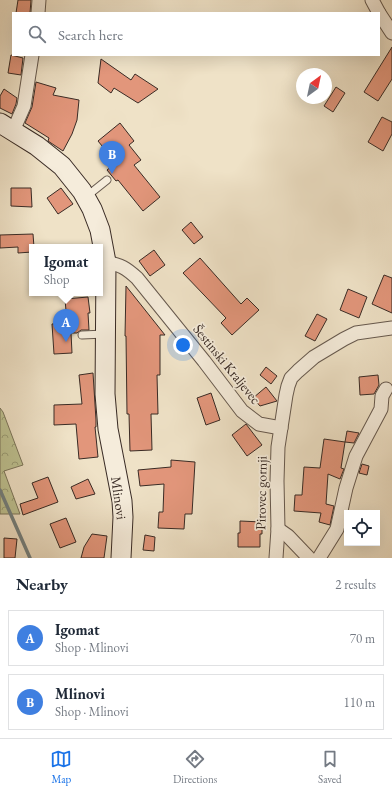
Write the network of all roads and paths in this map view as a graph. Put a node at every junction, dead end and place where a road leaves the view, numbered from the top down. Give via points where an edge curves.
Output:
1 (39, 0) edge
2 (372, 0) edge
3 (38, 12) edge
4 (378, 12) edge
5 (380, 15) edge
6 (392, 34) edge
7 (32, 56) edge
8 (6, 127) edge
9 (107, 180) dead end
10 (86, 197) junction
11 (103, 244) edge
12 (103, 246) edge
13 (106, 262) junction
14 (392, 328) edge
15 (105, 334) junction
16 (82, 335) dead end
17 (386, 389) dead end
18 (281, 428) junction
19 (278, 529) junction
20 (121, 558) edge
21 (276, 558) edge
22 (309, 558) edge
23 (319, 558) edge

1 - 3 street
2 - 4 street
5 - 6 street
7 - 8 street via 24,106
8 - 10 main road, Mlinovi via 49,154 62,166
9 - 10 lane
10 - 11 main road, Mlinovi via 100,230
12 - 13 main road, Mlinovi
13 - 15 main road, Mlinovi
13 - 18 street, Šestinski Kraljevec via 125,267 137,278 242,411 259,424
14 - 18 street, Šestinski Kraljevec via 356,333 328,348 306,364 291,378
15 - 16 lane
15 - 20 main road, Mlinovi via 107,421 122,501
17 - 23 street via 379,413 356,456 337,529
18 - 19 street, Pirovec gornji via 277,474
19 - 21 street, Pirovec gornji
19 - 22 street

